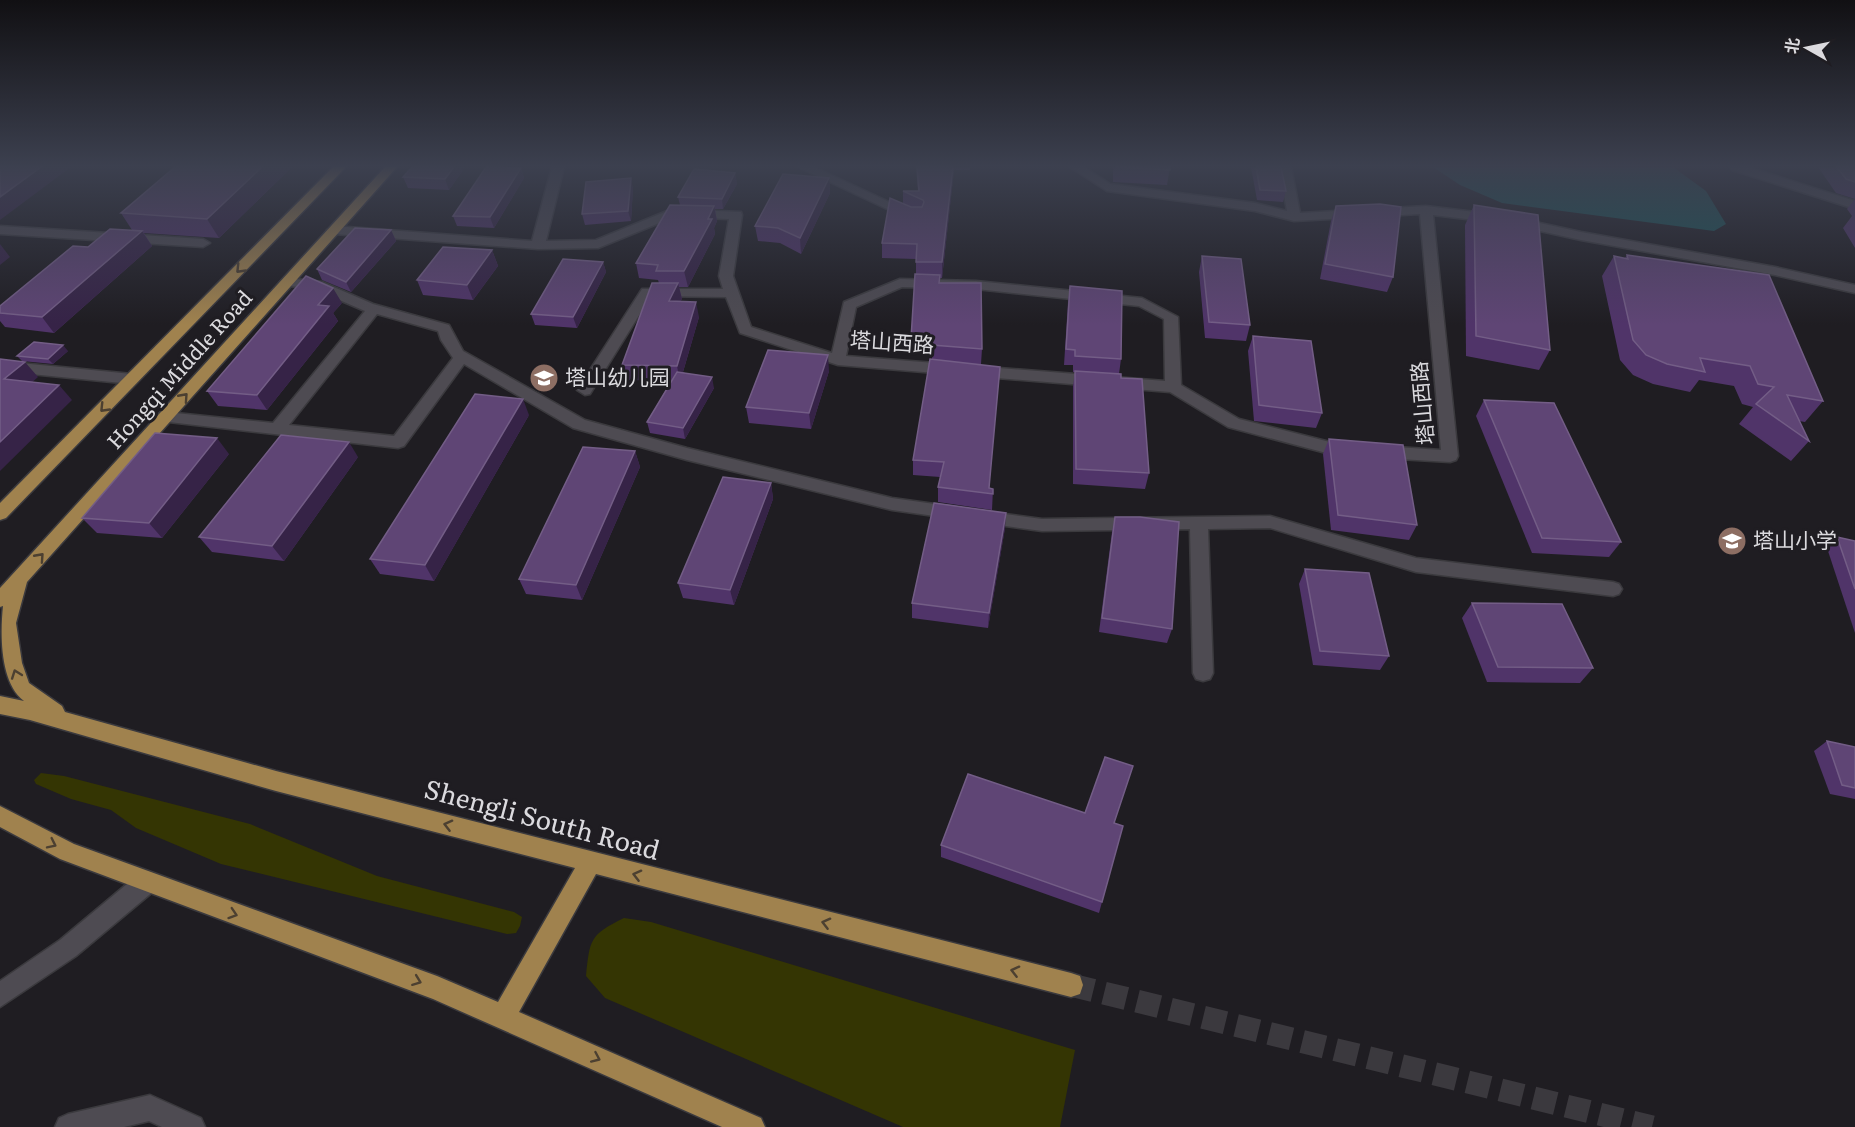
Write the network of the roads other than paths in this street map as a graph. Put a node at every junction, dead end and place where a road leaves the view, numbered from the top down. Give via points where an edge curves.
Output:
1 (289, 220) edge
2 (343, 220) edge
3 (545, 220) edge
4 (656, 220) edge
5 (735, 220) edge
6 (1427, 220) edge
7 (1505, 220) edge
8 (0, 230) edge
9 (334, 230) junction
10 (203, 243) edge
11 (538, 245) junction
12 (287, 282) junction
13 (1855, 289) edge
14 (732, 293) junction
15 (374, 309) junction
16 (462, 356) junction
17 (838, 360) junction
18 (0, 366) edge
19 (132, 380) junction
20 (1173, 387) junction
21 (585, 390) dead end
22 (166, 417) junction
23 (277, 429) junction
24 (0, 514) edge
25 (1199, 523) junction
26 (22, 576) junction
27 (1613, 589) dead end
28 (0, 600) edge
29 (1203, 673) dead end
30 (0, 705) edge
31 (75, 724) junction
32 (0, 816) edge
33 (0, 828) edge
34 (26, 831) junction
35 (590, 863) junction
36 (147, 882) junction
37 (1071, 985) tunnel mouth
38 (0, 995) edge
39 (503, 1017) junction
40 (68, 1127) edge
41 (192, 1127) edge
42 (752, 1127) edge

1 -> 19 main road, Hongqi Middle Road
2 - 9 main road, Hongqi Middle Road
3 - 11 street
4 - 11 street, 塔山西路 via 598,244
5 - 14 street, 塔山西路 via 726,276
6 - 20 street, 塔山西路 via 1450,456 1319,445 1234,423
7 - 13 street
8 - 10 street
9 - 11 street, 塔山西路
9 - 12 main road, Hongqi Middle Road
12 - 15 street via 317,285
22 -> 12 main road, Hongqi Middle Road
14 - 17 street, 塔山西路 via 745,330
14 - 21 street via 647,292
15 - 16 street via 444,328 448,340
15 - 23 street
16 - 23 street via 398,442
16 - 25 street via 579,424 892,504 1042,525
17 - 20 street, 塔山西路
17 - 20 street via 849,305 900,283 976,285 1142,302 1152,307 1171,317
18 - 19 street
19 -> 24 main road, Hongqi Middle Road
22 - 23 street
26 -> 22 main road, Hongqi Middle Road
25 - 27 street via 1270,522 1416,565
25 - 29 street
26 - 28 main road, Hongqi Middle Road
31 -> 26 main road via 21,688 18,680 7,623
30 - 31 main road, Shengli South Road
35 -> 31 main road, Shengli South Road
32 - 34 main road
33 - 34 main road
34 -> 36 main road via 68,852
37 -> 35 main road, Shengli South Road
35 - 39 main road
36 - 38 street via 68,948
36 -> 39 main road via 437,988
39 -> 42 main road
40 - 41 street via 150,1108

